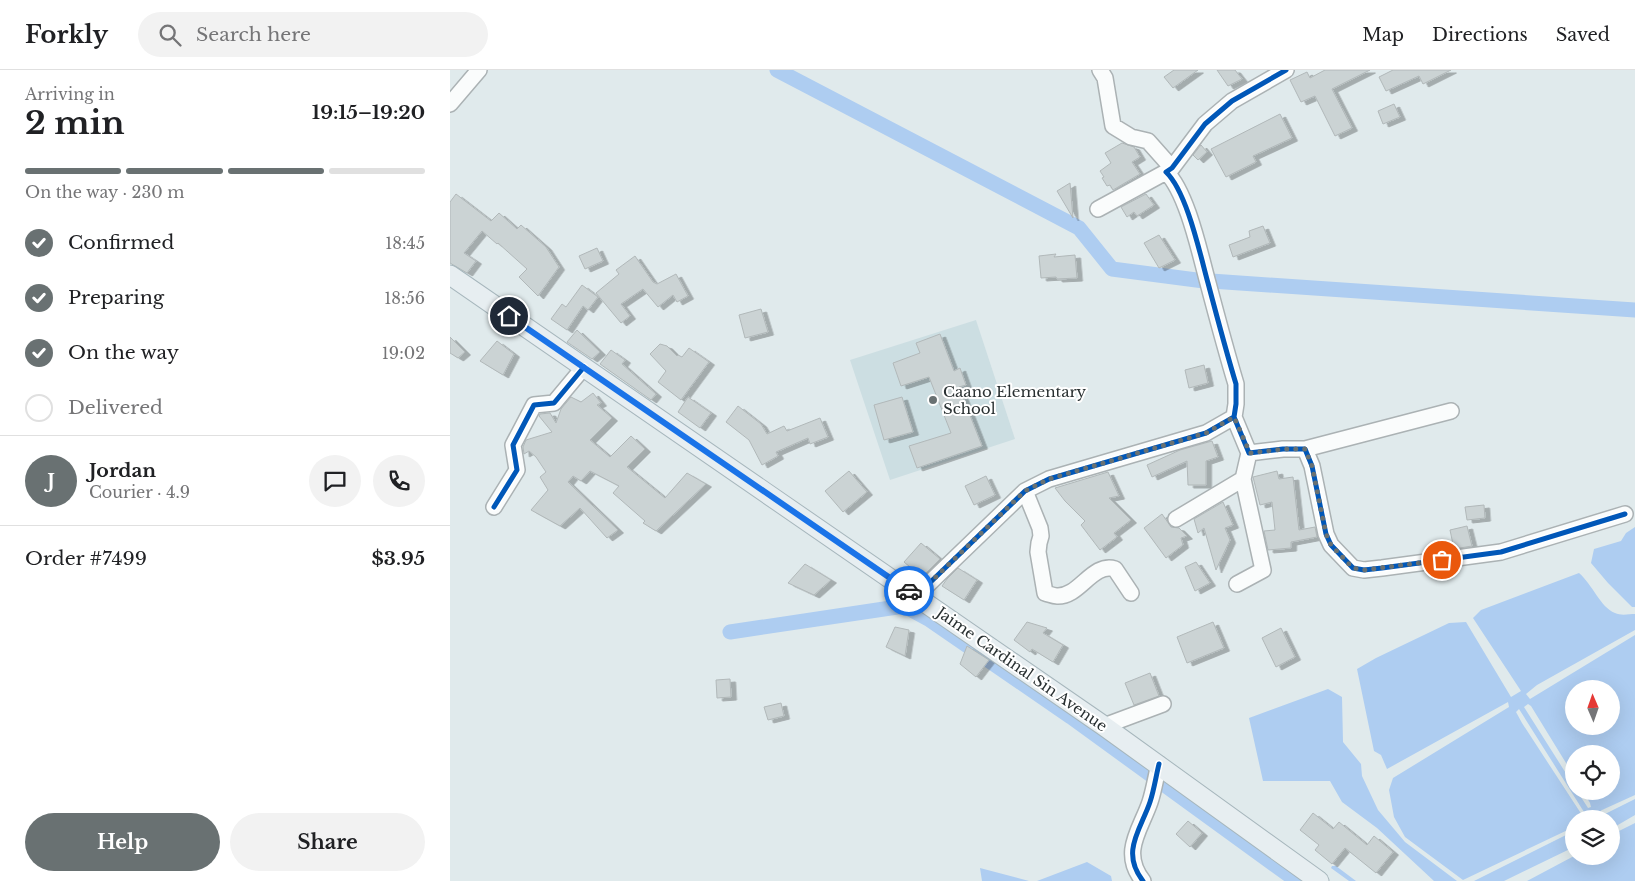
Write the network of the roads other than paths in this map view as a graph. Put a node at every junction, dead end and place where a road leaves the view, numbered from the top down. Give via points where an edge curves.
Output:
1 (479, 70) edge
2 (1100, 70) edge
3 (1286, 70) edge
4 (450, 104) edge
5 (1169, 170) junction
6 (1098, 209) dead end
7 (450, 275) edge
8 (584, 367) junction
9 (1451, 410) dead end
10 (1234, 417) junction
11 (1305, 449) junction
12 (1250, 453) junction
13 (1244, 479) junction
14 (1025, 491) junction
15 (494, 507) dead end
16 (1625, 514) dead end
17 (1176, 519) dead end
18 (1237, 584) dead end
19 (1131, 593) dead end
20 (916, 596) junction
21 (1163, 704) dead end
22 (1104, 726) junction
23 (1159, 764) junction
24 (1142, 881) edge
25 (1319, 881) edge

1 - 4 street
2 - 5 street via 1105,78 1113,126 1131,137 1148,141
3 - 5 street via 1232,100 1205,124
5 - 6 street
5 - 10 street via 1182,196 1200,251 1236,384
7 - 8 main road, Jaime Cardinal Sin Avenue
8 - 15 street via 554,403 534,405 513,445 517,470
8 - 20 main road, Jaime Cardinal Sin Avenue
9 - 11 street
10 - 12 street
10 - 14 street via 1206,433 1049,479
11 - 12 street
11 - 16 street via 1312,466 1326,534 1331,545 1353,568 1382,568 1501,552
12 - 13 street
13 - 17 street
13 - 18 street via 1263,570
14 - 19 street via 1040,528 1038,552 1045,592 1056,596 1070,594 1108,566 1115,569
14 - 20 street
20 - 22 main road, Jaime Cardinal Sin Avenue
21 - 22 street
22 - 23 main road, Jaime Cardinal Sin Avenue
23 - 24 street via 1150,802 1134,840 1134,859
23 - 25 main road, Jaime Cardinal Sin Avenue

